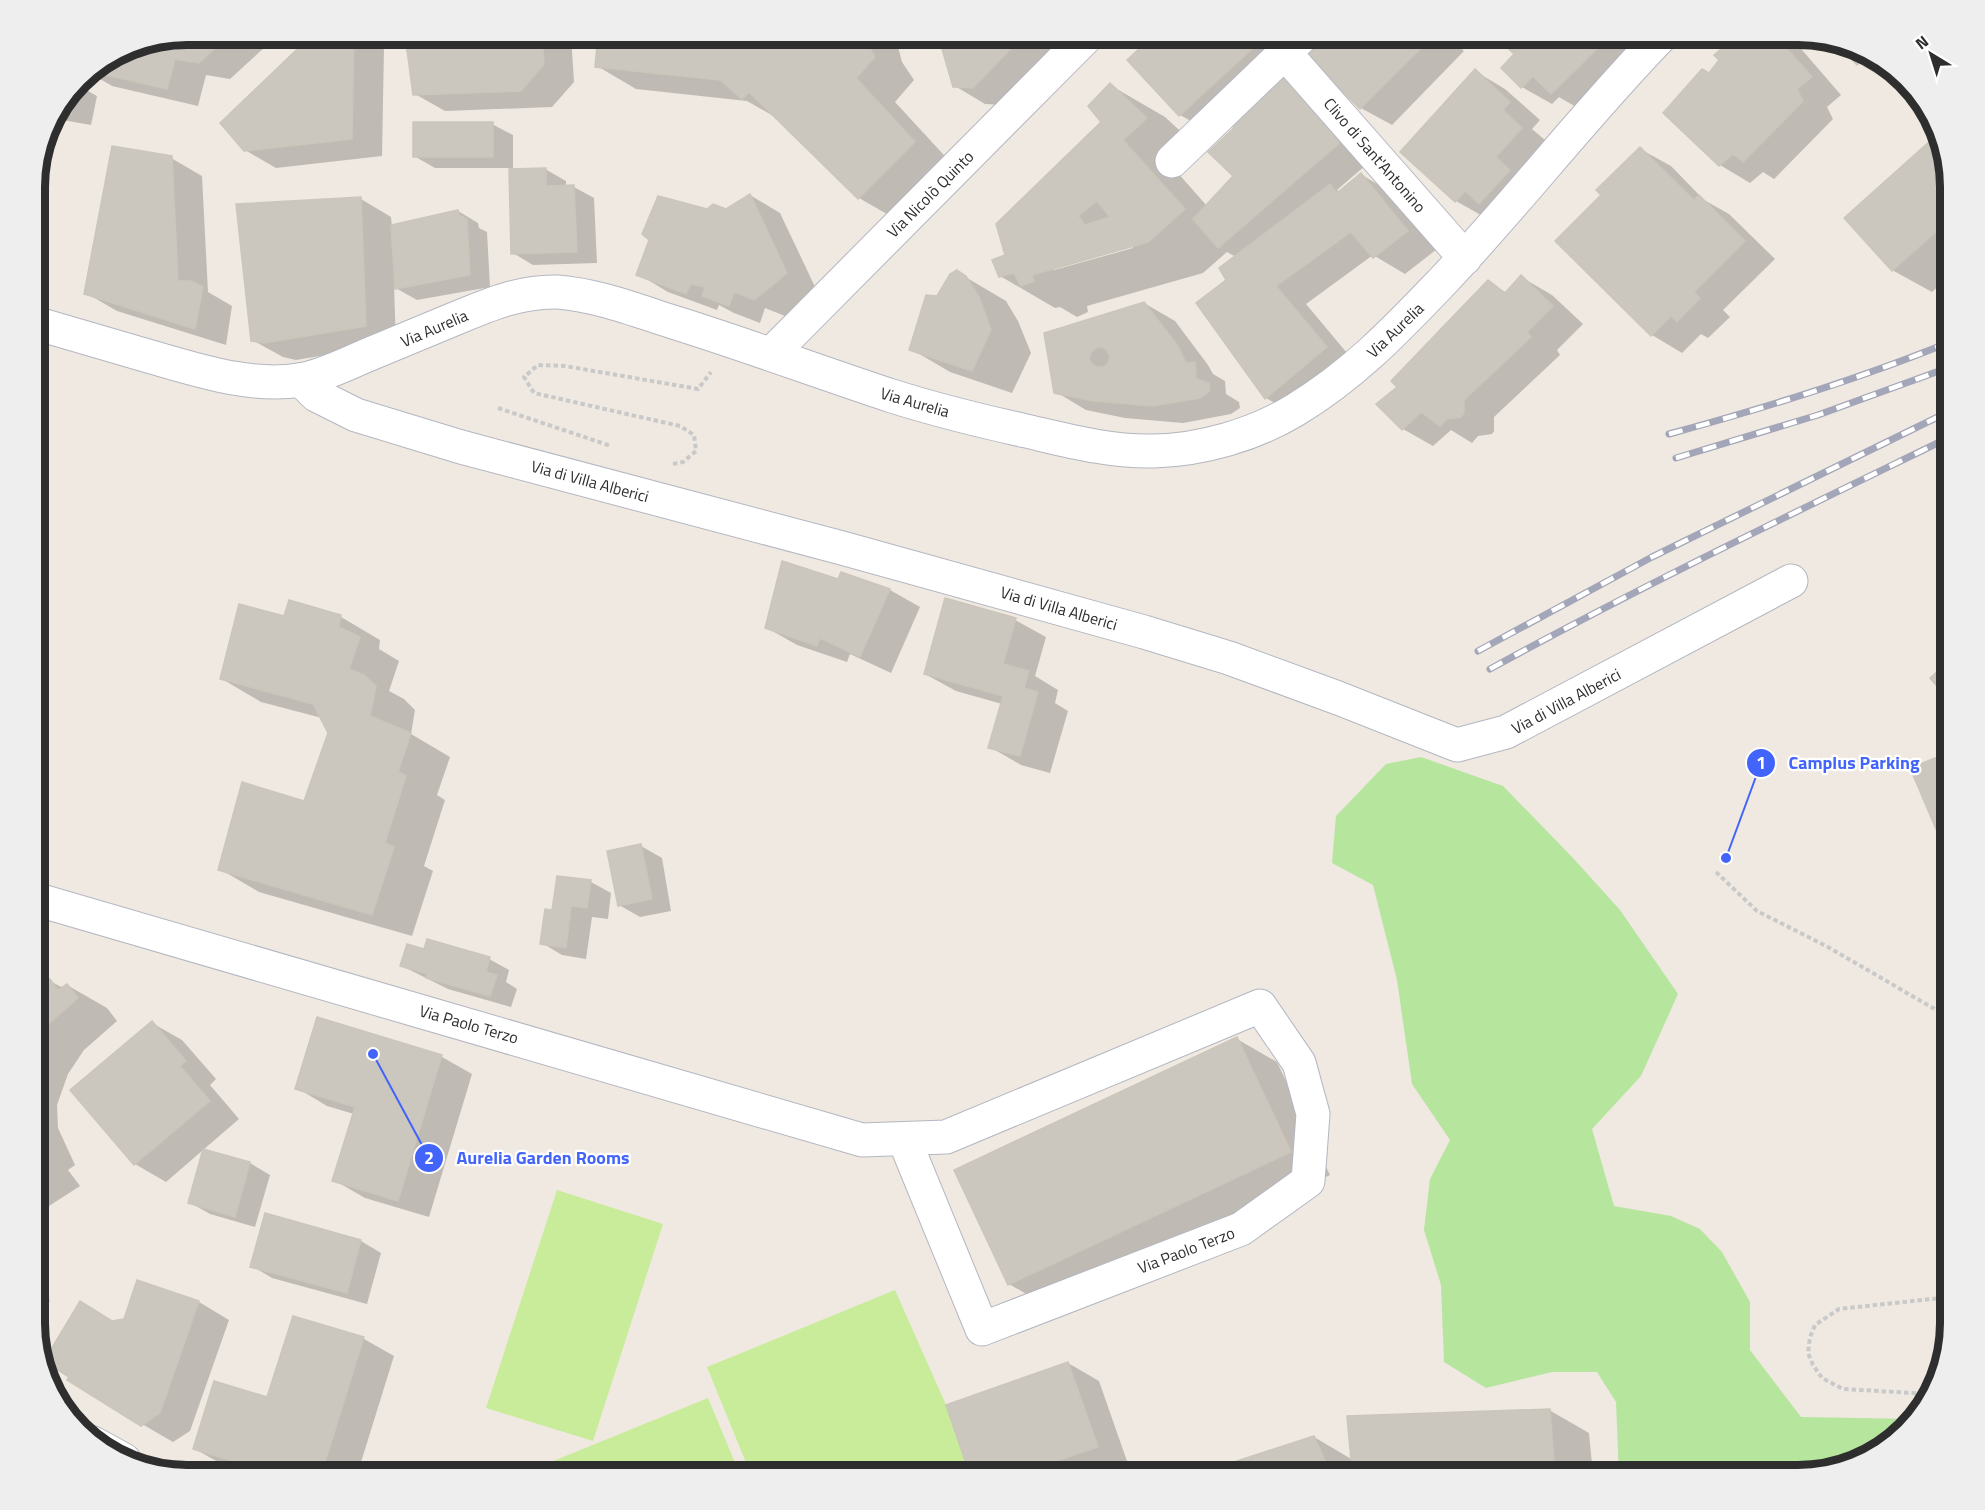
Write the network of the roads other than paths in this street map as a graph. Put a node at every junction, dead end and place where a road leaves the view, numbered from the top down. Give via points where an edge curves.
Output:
1 (1077, 45) edge
2 (1292, 45) edge
3 (1296, 45) edge
4 (1652, 45) edge
5 (1172, 161) dead end
6 (1465, 258) junction
7 (45, 326) edge
8 (771, 354) junction
9 (301, 380) junction
10 (1791, 581) dead end
11 (45, 902) edge
12 (903, 1139) junction

1 - 8 street, Via Nicolò Quinto
2 - 5 street, Clivo di Sant'Antonino
3 - 6 street, Clivo di Sant'Antonino
4 - 6 street, Via Aurelia
6 - 8 street, Via Aurelia via 1379,347 1293,412 1247,432 1179,449 1093,447 984,422 900,399
7 - 9 street, Via Aurelia via 210,373 252,380
8 - 9 street, Via Aurelia via 605,300 542,293 495,303
9 - 10 street, Via di Villa Alberici via 316,395 356,415 1144,632 1229,658 1457,745 1506,732
11 - 12 street, Via Paolo Terzo via 862,1140
12 - 12 street, Via Paolo Terzo via 946,1137 1260,1006 1299,1063 1313,1114 1308,1181 1240,1229 982,1329

